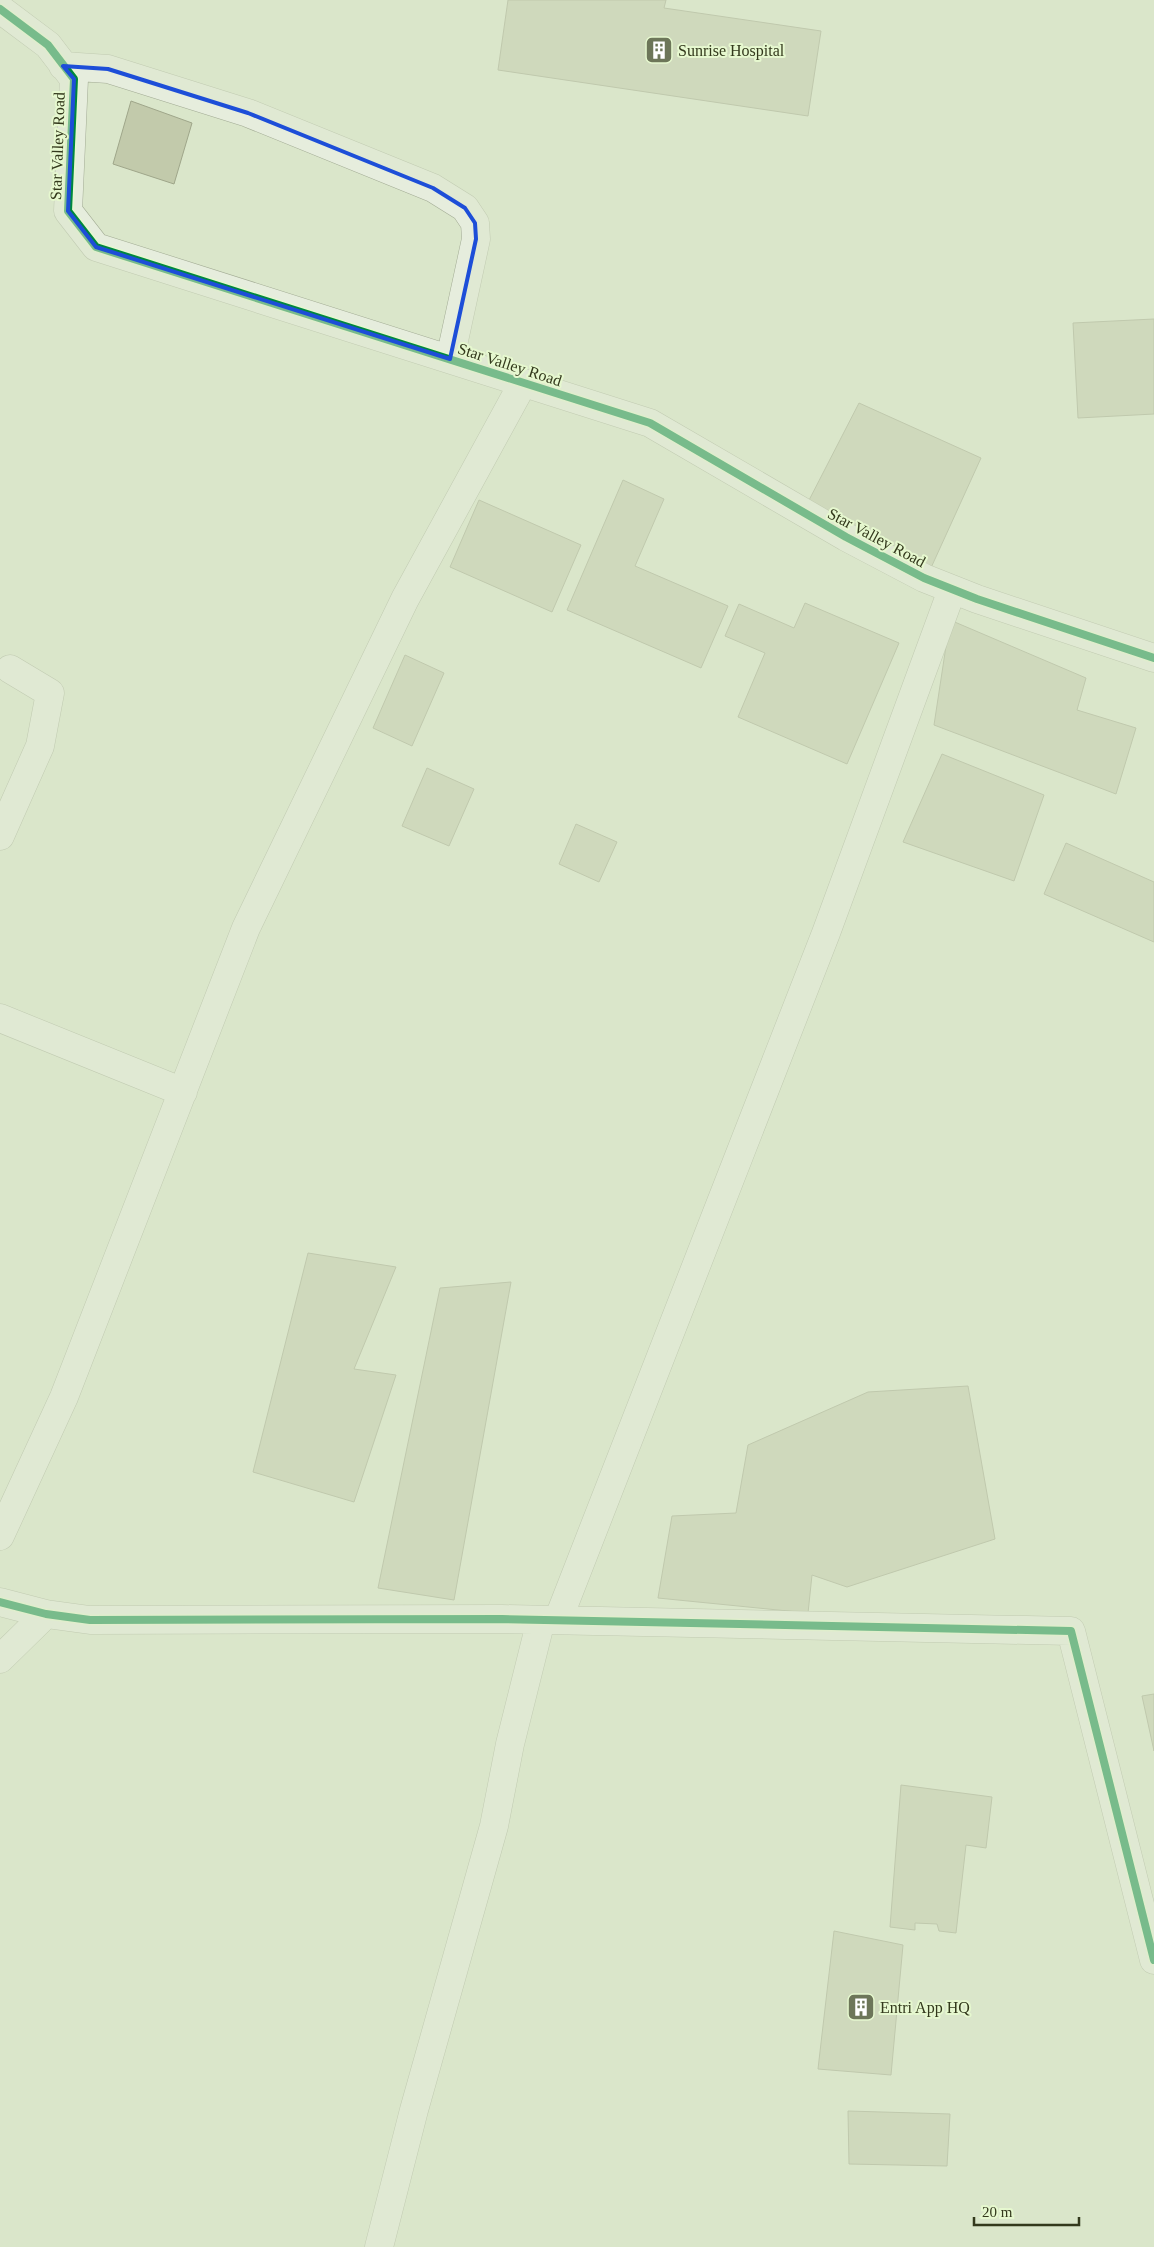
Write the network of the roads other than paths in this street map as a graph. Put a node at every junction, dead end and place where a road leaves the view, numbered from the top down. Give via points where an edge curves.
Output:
1 (0, 9) edge
2 (63, 66) junction
3 (450, 360) junction
4 (523, 383) junction
5 (952, 590) junction
6 (1154, 658) edge
7 (10, 669) dead end
8 (0, 836) edge
9 (0, 1018) edge
10 (183, 1092) junction
11 (0, 1536) edge
12 (0, 1602) edge
13 (46, 1614) junction
14 (550, 1620) junction
15 (0, 1659) edge
16 (1154, 1960) edge
17 (379, 2247) edge

1 - 2 street, Star Valley Road via 48,45
2 - 3 street, Star Valley Road via 74,79 68,211 96,247
2 - 3 street via 108,70 248,113 433,188 465,208 475,223 476,239
3 - 4 street, Star Valley Road
4 - 5 street, Star Valley Road via 650,423 846,537
4 - 10 street via 406,599 250,920
5 - 6 street, Star Valley Road
5 - 14 street via 826,933
7 - 8 street via 50,693 40,746
9 - 10 street
10 - 11 street via 64,1397
12 - 13 street
13 - 14 street via 90,1620
13 - 15 street
14 - 16 street via 1071,1631
14 - 17 street via 510,1744 494,1826

